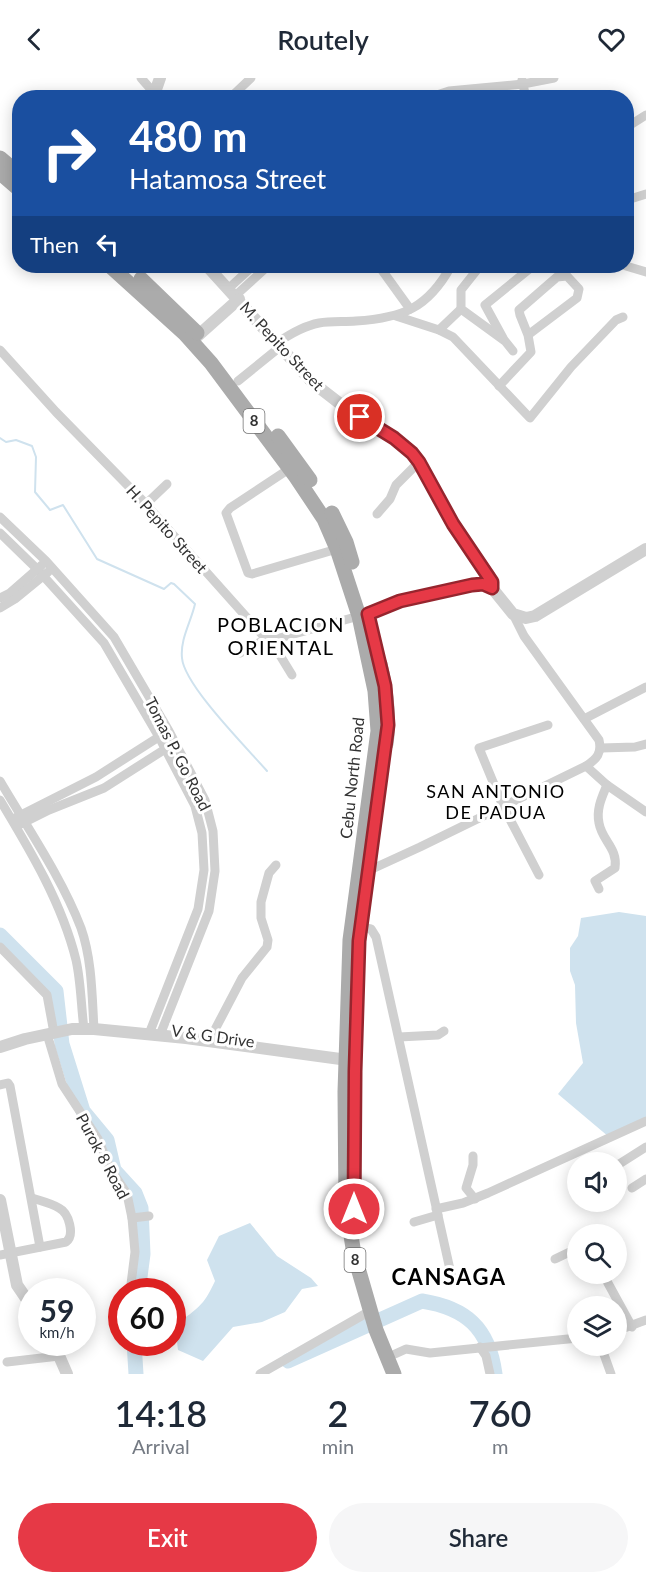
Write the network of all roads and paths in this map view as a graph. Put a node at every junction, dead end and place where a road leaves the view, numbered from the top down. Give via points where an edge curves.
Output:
1 (251, 78) edge
2 (554, 78) edge
3 (522, 81) edge
4 (238, 90) edge
5 (456, 90) edge
6 (0, 158) edge
7 (11, 180) edge
8 (118, 273) edge
9 (133, 273) edge
10 (214, 273) edge
11 (248, 273) edge
12 (260, 273) edge
13 (384, 273) edge
14 (447, 273) edge
15 (474, 273) edge
16 (525, 273) edge
17 (234, 294) junction
18 (410, 309) junction
19 (461, 309) junction
20 (396, 316) junction
21 (622, 317) dead end
22 (439, 330) junction
23 (528, 335) junction
24 (195, 338) junction
25 (505, 341) junction
26 (278, 345) junction
27 (0, 350) edge
28 (513, 351) dead end
29 (238, 381) junction
30 (499, 386) junction
31 (419, 462) junction
32 (296, 472) junction
33 (167, 484) dead end
34 (146, 504) junction
35 (377, 514) dead end
36 (0, 517) edge
37 (0, 533) edge
38 (338, 549) junction
39 (646, 549) edge
40 (49, 565) junction
41 (41, 573) junction
42 (492, 588) junction
43 (0, 598) edge
44 (0, 608) edge
45 (513, 614) junction
46 (364, 615) junction
47 (268, 639) junction
48 (240, 652) dead end
49 (292, 675) dead end
50 (646, 687) edge
51 (584, 719) junction
52 (548, 725) dead end
53 (169, 731) junction
54 (159, 736) junction
55 (176, 743) junction
56 (646, 744) edge
57 (601, 748) junction
58 (166, 749) junction
59 (586, 766) junction
60 (0, 781) edge
61 (607, 785) junction
62 (0, 800) edge
63 (503, 806) junction
64 (646, 812) edge
65 (18, 821) junction
66 (276, 865) dead end
67 (363, 873) junction
68 (539, 875) dead end
69 (599, 890) dead end
70 (361, 927) junction
71 (0, 947) edge
72 (72, 1029) junction
73 (444, 1031) dead end
74 (156, 1032) junction
75 (399, 1037) junction
76 (210, 1039) junction
77 (0, 1047) edge
78 (350, 1058) junction
79 (0, 1085) edge
80 (646, 1121) edge
81 (646, 1147) edge
82 (473, 1156) dead end
83 (627, 1159) edge
84 (646, 1179) edge
85 (632, 1188) dead end
86 (32, 1198) junction
87 (475, 1198) junction
88 (0, 1200) edge
89 (437, 1212) junction
90 (414, 1222) dead end
91 (40, 1247) junction
92 (567, 1253) edge
93 (4, 1254) edge
94 (555, 1259) dead end
95 (452, 1274) dead end
96 (132, 1278) edge
97 (608, 1284) edge
98 (18, 1286) edge
99 (373, 1312) junction
100 (646, 1320) edge
101 (632, 1327) junction
102 (381, 1328) junction
103 (627, 1328) edge
104 (567, 1339) edge
105 (485, 1347) junction
106 (395, 1354) junction
107 (59, 1356) joint
108 (605, 1356) edge
109 (7, 1362) dead end
110 (67, 1374) edge
111 (260, 1374) edge
112 (394, 1374) edge
113 (404, 1374) edge
114 (490, 1374) edge
115 (611, 1374) edge

1 - 4 street
2 - 3 street
3 - 5 street
6 - 7 main road
8 - 24 main road, Cebu North Road / 8
9 - 24 main road, Cebu North Road / 8 via 162,297
10 - 17 street, M. Pepito Street
11 - 17 street
12 - 17 street
13 - 18 street
14 - 18 street via 425,300
15 - 19 street via 460,290
16 - 25 street via 485,305
17 - 24 street
17 - 26 street, M. Pepito Street
18 - 20 street
19 - 22 street
19 - 25 street
20 - 22 street
20 - 26 street via 318,323 296,331
21 - 30 street via 571,367 530,418
22 - 30 street via 462,345
23 - 23 street via 519,310 557,277 567,276 579,290 577,298
23 - 30 street via 531,352
24 - 29 main road, Cebu North Road / 8
24 - 32 main road, Cebu North Road / 8
25 - 28 street
26 - 29 street
26 - 31 street, M. Pepito Street via 312,382 394,438
27 - 34 street, H. Pepito Street
29 - 32 main road, Cebu North Road / 8
31 - 35 street via 396,485
31 - 42 street, M. Pepito Street via 453,524 489,575
32 - 38 main road, Cebu North Road / 8
32 - 38 street via 226,513 248,573
32 - 46 main road, Cebu North Road / 8 via 333,514 346,542
33 - 34 street
34 - 47 street, H. Pepito Street
36 - 40 street, Tomas P. Go Road
37 - 41 street, Tomas P. Go Road
38 - 46 main road, Cebu North Road / 8
39 - 45 street via 535,615 526,618
40 - 41 street
40 - 53 street, Tomas P. Go Road via 114,637
41 - 43 street
41 - 44 street
41 - 54 street, Tomas P. Go Road via 104,643
42 - 45 street, M. Pepito Street
42 - 46 street via 472,585 400,601
45 - 51 street, M. Pepito Street via 524,636
46 - 47 street
46 - 67 main road, Cebu North Road / 8 via 378,731
47 - 48 street
47 - 49 street, H. Pepito Street
50 - 51 street
51 - 57 street, M. Pepito Street
52 - 63 street via 479,748
53 - 54 street
53 - 55 street, Tomas P. Go Road
54 - 58 street, Tomas P. Go Road
54 - 65 street
55 - 58 street
55 - 74 street, Tomas P. Go Road via 205,800 213,831 215,870 209,911
56 - 57 street
57 - 59 street
58 - 65 street via 104,788
58 - 74 street, Tomas P. Go Road via 195,806 202,833 204,870 198,909
59 - 61 street
59 - 63 street
60 - 65 street
61 - 64 street
61 - 69 street via 599,802 598,822 616,857 615,868 595,881
62 - 65 street
63 - 67 street
63 - 68 street
65 - 72 street via 76,962
65 - 72 street via 55,874 81,928 88,958
66 - 76 street via 269,873 261,902 267,947 242,978
67 - 70 main road, Cebu North Road / 8
67 - 78 main road, Cebu North Road / 8 via 350,940
70 - 75 street via 371,929 376,937
70 - 78 main road, Cebu North Road / 8
71 - 72 street
72 - 74 street, V & G Drive
72 - 77 street, V & G Drive
72 - 96 street, Purok 8 Road via 62,1084 141,1216
73 - 75 street via 438,1035
74 - 76 street, V & G Drive
75 - 89 street
76 - 78 street, V & G Drive
78 - 99 main road, Cebu North Road / 8 via 346,1205 354,1254
79 - 86 street via 10,1086
80 - 87 street
81 - 83 street
82 - 87 street via 466,1188
84 - 85 street
86 - 91 street
86 - 91 street via 60,1208 72,1233 66,1242
87 - 89 street
88 - 93 street
89 - 90 street
89 - 95 street
91 - 93 street
92 - 94 street
93 - 98 street
97 - 101 street
99 - 102 main road, Cebu North Road / 8
99 - 111 street
100 - 101 street
101 - 103 street
102 - 106 main road, Cebu North Road / 8
102 - 112 main road, Cebu North Road / 8
104 - 105 street
105 - 106 street via 430,1353 406,1349
105 - 114 street
106 - 113 main road, Cebu North Road / 8
107 - 109 street
107 - 110 street
108 - 115 street

